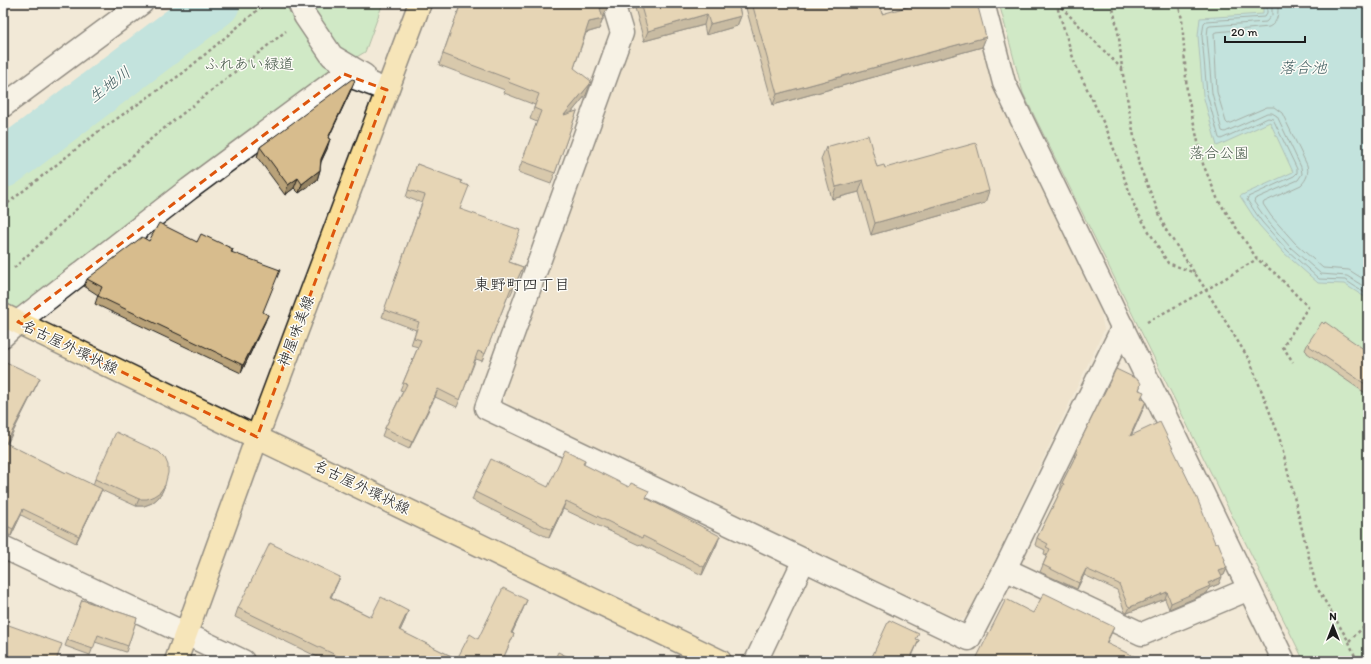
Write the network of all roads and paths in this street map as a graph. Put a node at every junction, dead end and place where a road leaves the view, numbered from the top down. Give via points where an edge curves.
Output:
1 (142, 3) edge
2 (266, 3) edge
3 (420, 3) edge
4 (613, 3) edge
5 (983, 3) edge
6 (1057, 3) edge
7 (1112, 3) edge
8 (1178, 3) edge
9 (302, 10) edge
10 (1122, 69) junction
11 (387, 90) junction
12 (3, 106) edge
13 (3, 207) edge
14 (1257, 259) junction
15 (14, 268) dead end
16 (1195, 273) junction
17 (1206, 290) junction
18 (8, 324) edge
19 (1124, 330) junction
20 (1293, 362) dead end
21 (257, 437) junction
22 (3, 547) edge
23 (804, 560) junction
24 (1005, 569) junction
25 (1249, 589) junction
26 (1368, 604) edge
27 (1367, 625) edge
28 (186, 634) junction
29 (1349, 642) junction
30 (176, 661) edge
31 (243, 661) edge
32 (720, 661) edge
33 (756, 661) edge
34 (1284, 661) edge
35 (1357, 661) edge

1 - 12 street
2 - 13 path via 184,73 99,131
3 - 11 main road, 神屋味美線
4 - 23 street via 622,33 486,408
5 - 19 street via 1004,83
6 - 10 path
6 - 16 path via 1076,64 1107,130 1136,210 1168,263
7 - 10 path
8 - 14 path via 1182,19 1187,93 1203,164 1218,200
9 - 11 street via 332,56
9 - 15 path via 152,138
10 - 16 path via 1138,166 1166,230
11 - 18 street via 344,74
11 - 21 main road, 神屋味美線
14 - 17 path
14 - 20 path via 1276,274 1308,307 1283,347
16 - 17 path
17 - 19 path
17 - 29 path via 1250,361 1279,436 1316,586
18 - 21 main road, 名古屋外環状線
19 - 24 street
19 - 25 street
21 - 28 main road, 神屋味美線
21 - 32 main road, 名古屋外環状線
22 - 28 street
23 - 24 street via 969,639
23 - 33 street
24 - 25 street via 1142,634
25 - 34 street
26 - 27 path
27 - 29 path
28 - 30 main road, 神屋味美線
28 - 31 street
29 - 35 path

